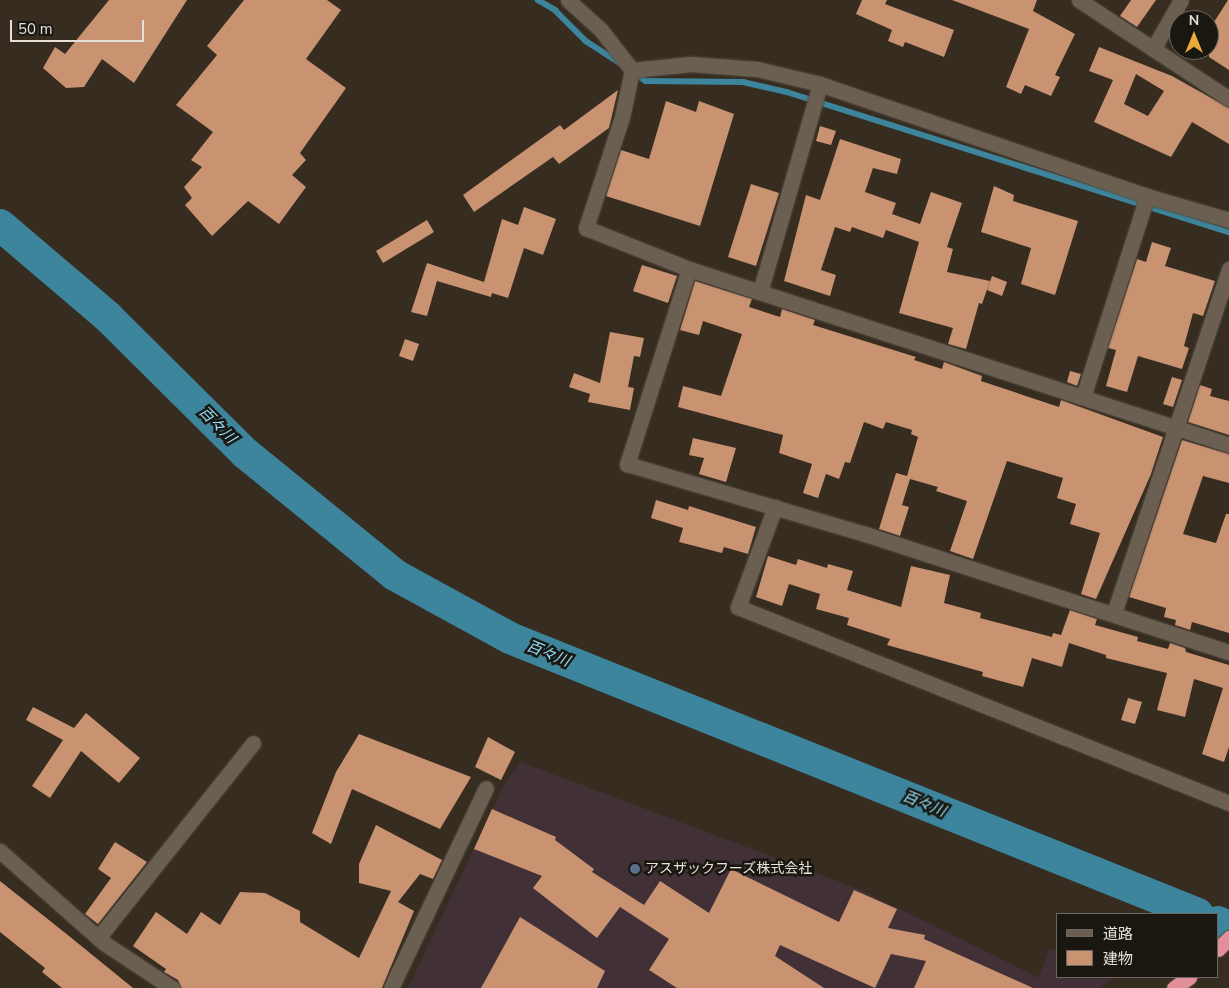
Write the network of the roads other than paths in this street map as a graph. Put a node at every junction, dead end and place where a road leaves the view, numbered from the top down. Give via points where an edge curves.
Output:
1 (568, 0) edge
2 (1079, 0) edge
3 (1181, 0) edge
4 (1153, 49) junction
5 (632, 70) junction
6 (820, 84) junction
7 (1229, 98) edge
8 (1147, 196) junction
9 (1229, 220) edge
10 (689, 269) junction
11 (1229, 269) edge
12 (760, 292) junction
13 (1083, 397) junction
14 (1177, 429) junction
15 (1229, 445) edge
16 (775, 508) junction
17 (1114, 613) junction
18 (1229, 652) edge
19 (253, 743) dead end
20 (486, 788) dead end
21 (1229, 803) edge
22 (0, 851) edge
23 (98, 938) junction
24 (1229, 938) edge
25 (1219, 948) edge
26 (172, 988) edge
27 (391, 988) edge

1 - 5 street via 601,30
2 - 4 street
3 - 4 street
4 - 7 street
5 - 6 street via 691,64 757,69
5 - 10 street via 622,117 586,228
6 - 8 street
6 - 12 street
8 - 9 street
8 - 13 street
10 - 12 street
10 - 16 street via 627,464
11 - 14 street via 1200,350
12 - 13 street
13 - 14 street
14 - 15 street
14 - 17 street
16 - 17 street
16 - 21 street via 738,607
17 - 18 street
19 - 23 street
20 - 27 street
22 - 23 street
23 - 26 street
24 - 25 highway

